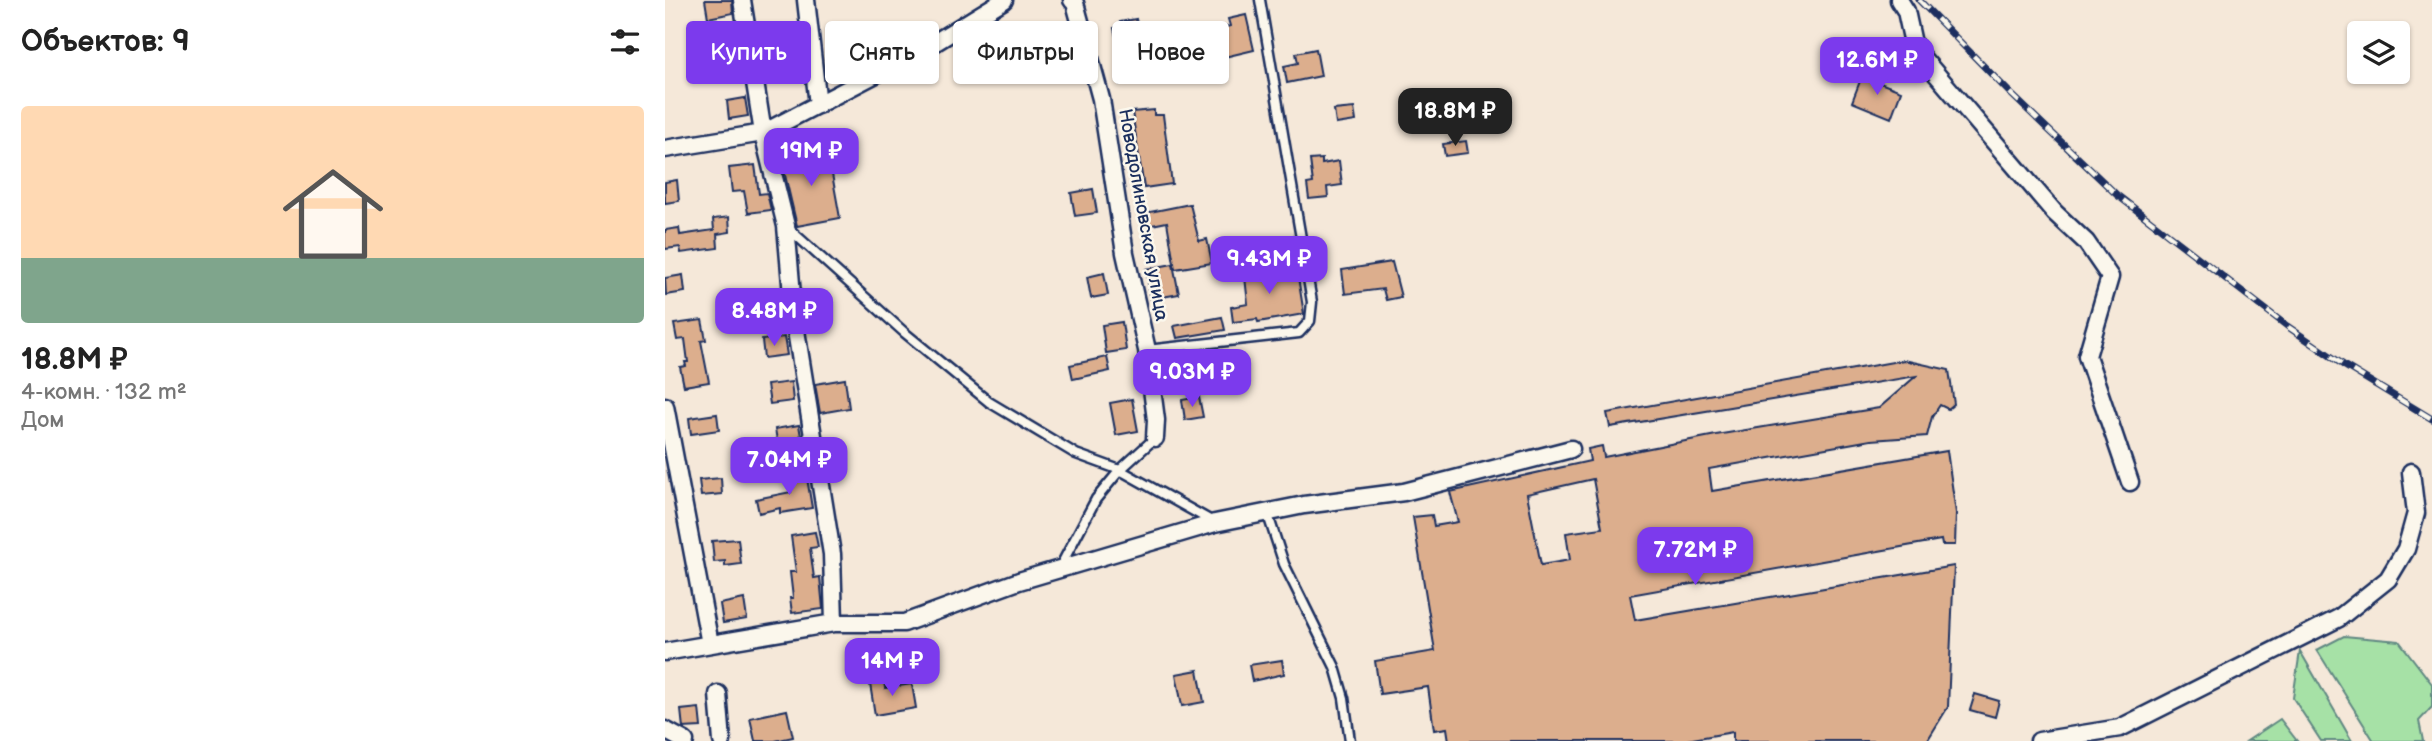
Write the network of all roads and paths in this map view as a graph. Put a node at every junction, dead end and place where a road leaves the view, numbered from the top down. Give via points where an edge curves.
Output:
1 (742, 0) edge
2 (806, 0) edge
3 (1004, 0) edge
4 (1260, 0) edge
5 (1899, 0) edge
6 (1073, 1) edge
7 (818, 105) junction
8 (763, 133) junction
9 (665, 149) edge
10 (786, 226) junction
11 (1147, 350) junction
12 (665, 406) edge
13 (1155, 438) joint
14 (1571, 449) dead end
15 (1119, 470) junction
16 (2411, 472) dead end
17 (2130, 482) dead end
18 (1267, 512) junction
19 (1215, 523) junction
20 (1059, 568) junction
21 (834, 623) junction
22 (710, 643) junction
23 (665, 652) edge
24 (718, 694) dead end
25 (665, 730) edge
26 (685, 741) edge
27 (722, 741) edge
28 (1350, 741) edge
29 (2039, 741) edge

1 - 8 street
2 - 7 street
3 - 7 street
4 - 11 lane via 1312,302 1310,321 1300,334
5 - 17 street via 1914,48 2085,242 2110,278 2087,356
6 - 11 street, Новодолиновская улица via 1101,99 1125,253
7 - 8 street
8 - 9 street
8 - 10 street
10 - 15 lane via 989,402 1076,454
10 - 21 street via 794,317 832,554
11 - 13 street, Новодолиновская улица
12 - 22 street
13 - 15 lane
14 - 18 street via 1404,492
15 - 19 lane
15 - 20 lane via 1096,499
16 - 29 street via 2416,513 2406,549 2388,579 2339,618 2120,728
18 - 19 street
18 - 28 lane via 1284,564 1335,667
19 - 20 street
20 - 21 street via 904,622
21 - 22 street
22 - 23 street
24 - 27 street
25 - 26 street

